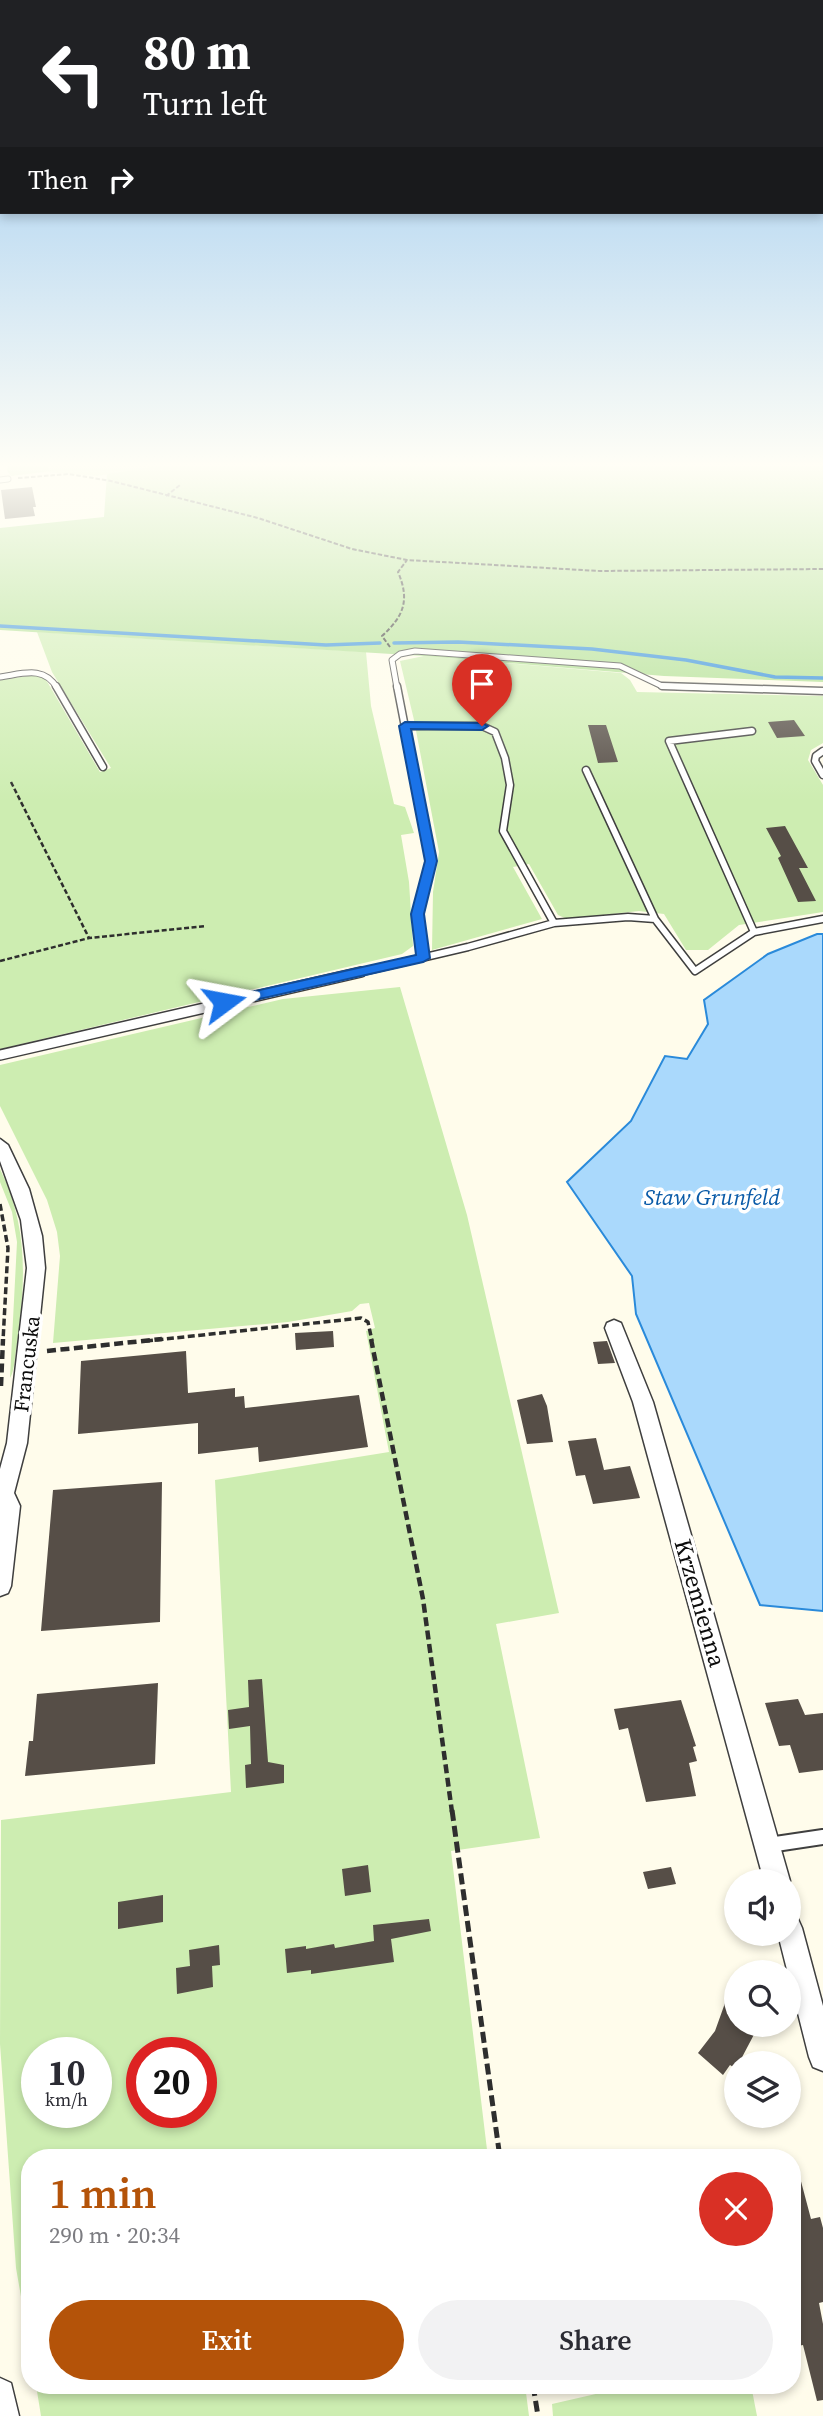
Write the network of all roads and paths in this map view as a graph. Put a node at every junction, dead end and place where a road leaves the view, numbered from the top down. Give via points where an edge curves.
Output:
1 (400, 577) edge
2 (396, 655) junction
3 (0, 677) edge
4 (823, 691) edge
5 (405, 726) junction
6 (752, 731) dead end
7 (823, 751) edge
8 (103, 767) dead end
9 (586, 770) dead end
10 (823, 775) edge
11 (10, 782) dead end
12 (655, 919) junction
13 (823, 919) edge
14 (554, 923) junction
15 (206, 926) dead end
16 (754, 932) junction
17 (89, 938) junction
18 (423, 958) junction
19 (0, 961) edge
20 (0, 1055) edge
21 (0, 1145) edge
22 (0, 1204) edge
23 (614, 1328) dead end
24 (28, 1353) junction
25 (2, 1385) edge
26 (2, 1492) edge
27 (0, 1586) edge
28 (823, 1837) edge
29 (767, 1845) junction
30 (774, 1869) edge
31 (794, 1946) edge
32 (823, 2057) edge
33 (498, 2149) edge
34 (534, 2394) edge
35 (538, 2416) edge

1 - 2 path via 407,592 405,608 382,636
2 - 4 lane via 431,651 620,666 662,686
2 - 5 lane via 392,660
3 - 8 lane via 40,672 51,678
5 - 14 lane via 482,726 495,733 510,780 503,831
5 - 18 lane via 431,861 418,914
6 - 16 lane via 669,741
7 - 10 lane via 815,761
9 - 12 lane
11 - 17 path
12 - 14 lane
12 - 16 lane via 695,971
13 - 16 lane
14 - 18 lane
15 - 17 path
17 - 19 path
18 - 20 lane
21 - 24 street, Francuska via 24,1197 34,1242 35,1295
22 - 25 path via 7,1229 8,1264
23 - 29 street, Krzemienna via 643,1402
24 - 26 street, Francuska via 17,1443
24 - 33 path via 361,1318 368,1322 425,1612
26 - 27 street, Francuska via 10,1506
28 - 29 lane
29 - 30 street, Krzemienna
31 - 32 street
34 - 35 path

